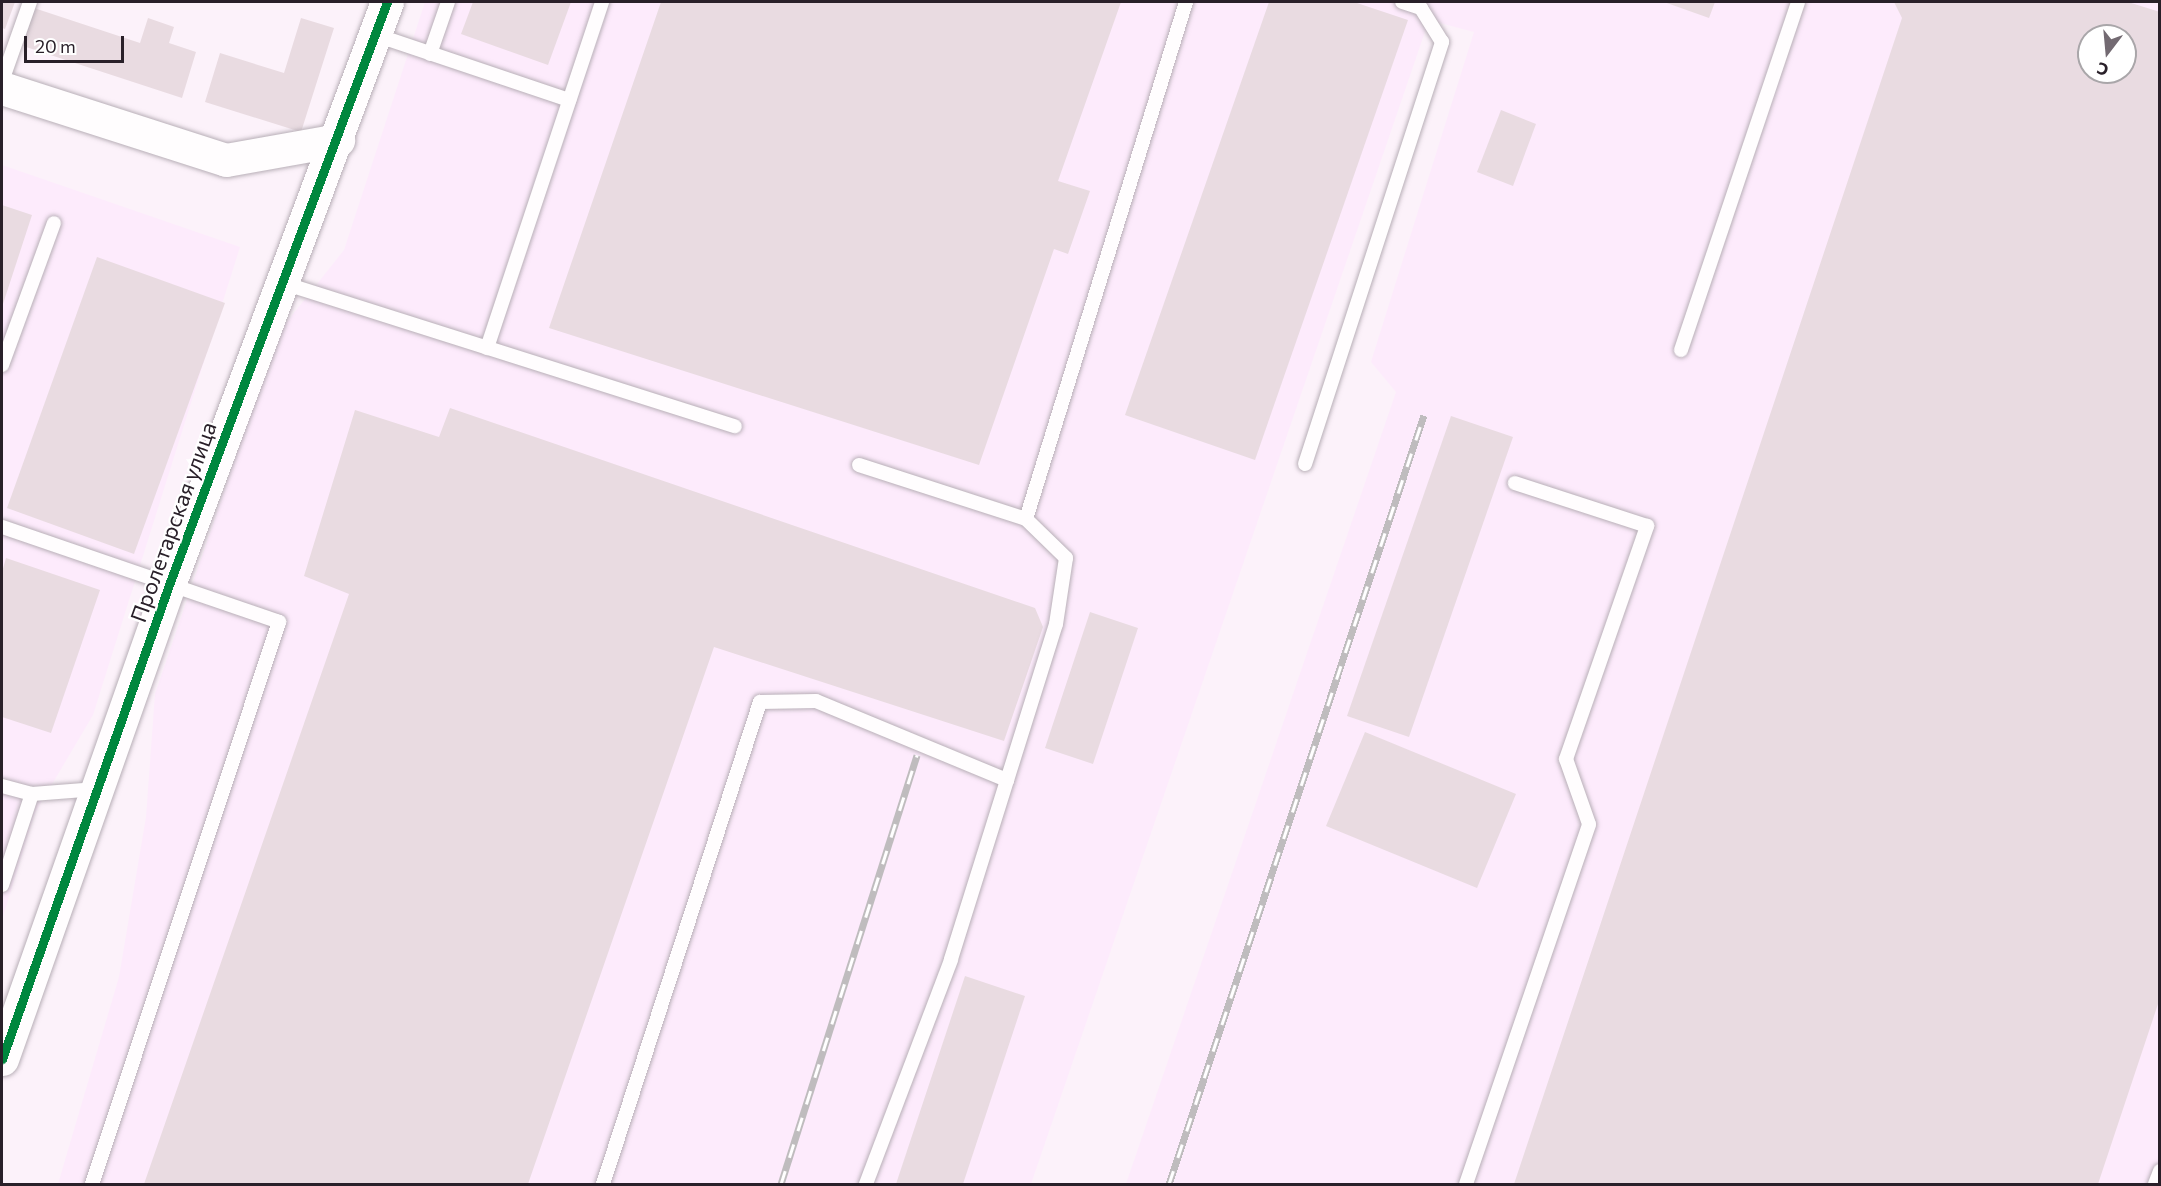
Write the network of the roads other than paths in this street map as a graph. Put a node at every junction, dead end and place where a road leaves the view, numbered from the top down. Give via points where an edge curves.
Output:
1 (30, 2) edge
2 (387, 2) edge
3 (448, 2) edge
4 (602, 2) edge
5 (1186, 2) edge
6 (1402, 2) edge
7 (1798, 2) edge
8 (376, 35) junction
9 (430, 54) junction
10 (2, 81) edge
11 (2, 88) edge
12 (569, 100) junction
13 (338, 141) junction
14 (54, 223) dead end
15 (283, 283) junction
16 (487, 348) junction
17 (1681, 350) dead end
18 (2, 365) edge
19 (735, 426) dead end
20 (1305, 464) dead end
21 (859, 465) dead end
22 (1515, 483) dead end
23 (1026, 519) junction
24 (2, 527) edge
25 (170, 582) junction
26 (1007, 780) junction
27 (2, 786) edge
28 (99, 789) junction
29 (32, 794) junction
30 (2, 885) edge
31 (2, 1059) edge
32 (2160, 1171) edge
33 (92, 1185) edge
34 (603, 1185) edge
35 (866, 1185) edge
36 (1466, 1185) edge
37 (2155, 1185) edge

1 - 10 lane
2 - 8 street, Пролетарская улица
3 - 9 lane
4 - 12 lane
5 - 23 lane
6 - 20 lane via 1421,8 1442,42
7 - 17 lane
8 - 9 lane
8 - 13 street, Пролетарская улица
9 - 12 lane
11 - 13 street via 226,160
12 - 16 lane
13 - 15 street, Пролетарская улица
14 - 18 lane
15 - 16 lane
15 - 25 street, Пролетарская улица
16 - 19 lane
21 - 23 lane
22 - 36 lane via 1647,526 1566,759 1588,824
23 - 26 lane via 1066,558 1056,624
24 - 25 lane
25 - 28 street, Пролетарская улица
25 - 33 lane via 279,622
26 - 34 lane via 816,701 760,702
26 - 35 lane via 951,960
27 - 29 lane
28 - 29 lane
28 - 31 street, Пролетарская улица
29 - 30 lane
32 - 37 lane

